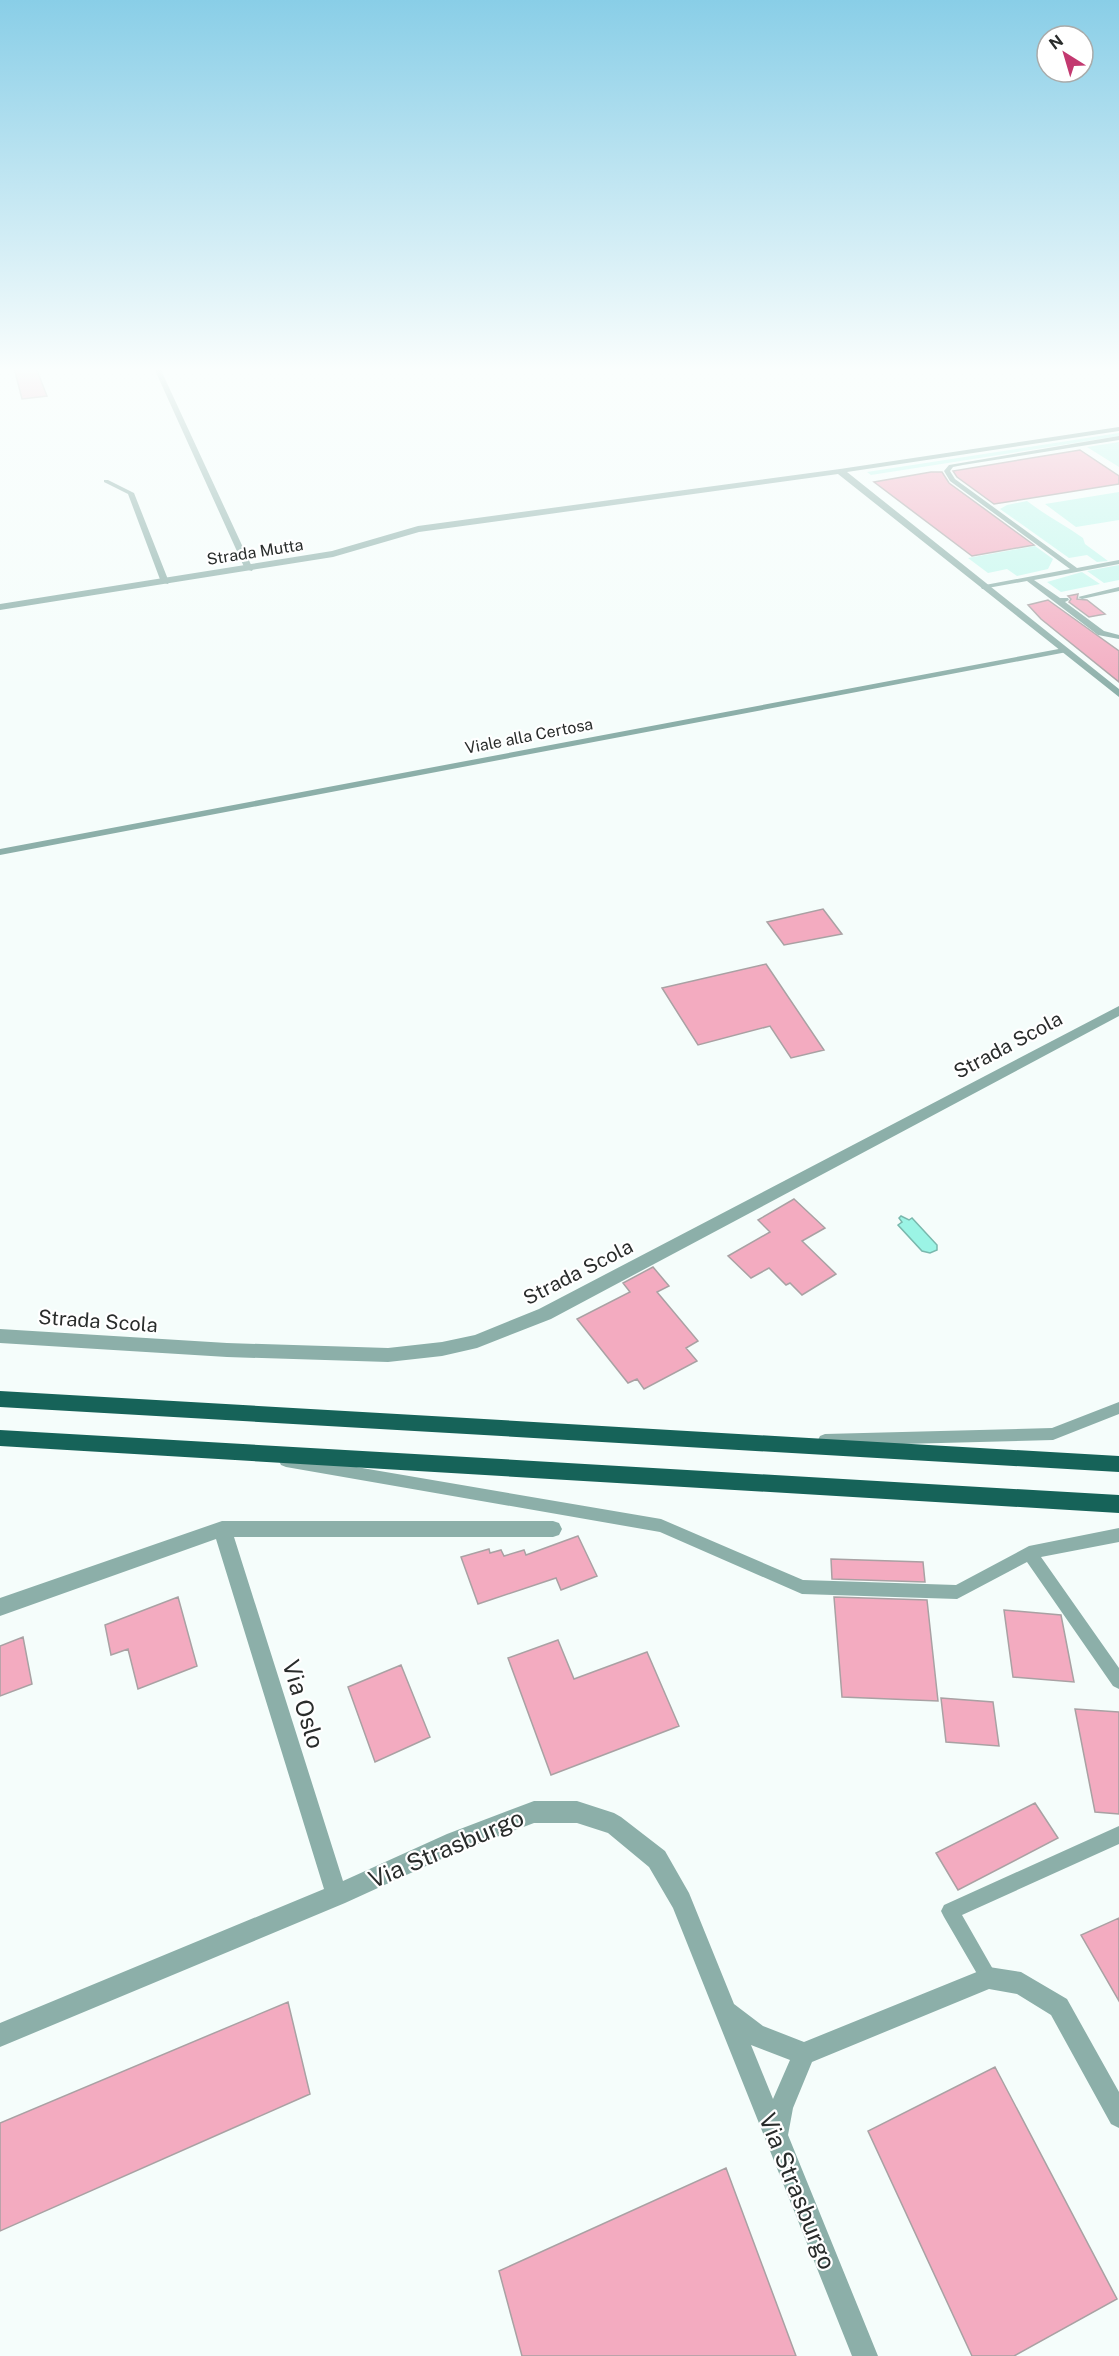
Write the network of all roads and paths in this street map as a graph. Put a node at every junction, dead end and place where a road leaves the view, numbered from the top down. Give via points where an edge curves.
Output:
1 (207, 478) edge
2 (789, 478) edge
3 (849, 478) edge
4 (949, 478) edge
5 (106, 481) dead end
6 (1119, 562) edge
7 (249, 569) junction
8 (1076, 570) junction
9 (1028, 579) junction
10 (165, 582) junction
11 (985, 587) junction
12 (1119, 589) edge
13 (1082, 597) dead end
14 (1070, 599) dead end
15 (1059, 601) junction
16 (0, 606) edge
17 (1119, 637) edge
18 (1064, 650) junction
19 (1119, 694) edge
20 (0, 852) edge
21 (1119, 1010) edge
22 (0, 1336) edge
23 (0, 1399) edge
24 (1119, 1408) edge
25 (0, 1438) edge
26 (737, 1442) junction
27 (231, 1452) junction
28 (1119, 1464) edge
29 (1119, 1504) edge
30 (222, 1528) junction
31 (553, 1529) dead end
32 (1119, 1535) edge
33 (1029, 1553) junction
34 (0, 1607) edge
35 (1119, 1681) edge
36 (1119, 1835) edge
37 (337, 1895) junction
38 (989, 1978) junction
39 (726, 2012) junction
40 (0, 2035) edge
41 (804, 2054) junction
42 (1119, 2116) edge
43 (776, 2135) junction
44 (865, 2356) edge

1 - 7 lane
2 - 7 street, Strada Mutta via 418,529 333,554
3 - 11 street
4 - 8 lane
5 - 10 lane via 131,493
6 - 8 lane
7 - 10 street, Strada Mutta
8 - 9 lane
9 - 11 lane
9 - 15 lane
10 - 16 street, Strada Mutta
11 - 18 street
12 - 13 lane
14 - 15 lane
15 - 17 lane via 1101,633
18 - 19 street
18 - 20 lane, Viale alla Certosa
21 - 22 street, Strada Scola via 545,1314 477,1341 424,1352 350,1355
23 - 26 highway
24 - 26 lane via 1053,1434
25 - 27 highway
26 - 28 highway
27 - 29 highway
27 - 33 lane via 661,1526 802,1587 957,1592
30 - 31 street
30 - 34 street
30 - 37 street, Via Oslo
32 - 33 lane
33 - 35 lane
36 - 38 lane via 950,1911
37 - 39 street, Via Strasburgo via 455,1842 534,1812 577,1812 614,1824 657,1859 681,1901
37 - 40 street, Via Strasburgo
38 - 41 street
38 - 42 street via 1021,1983 1059,2007
39 - 41 street via 755,2035
39 - 43 street, Via Strasburgo
41 - 43 street via 781,2108
43 - 44 street, Via Strasburgo

